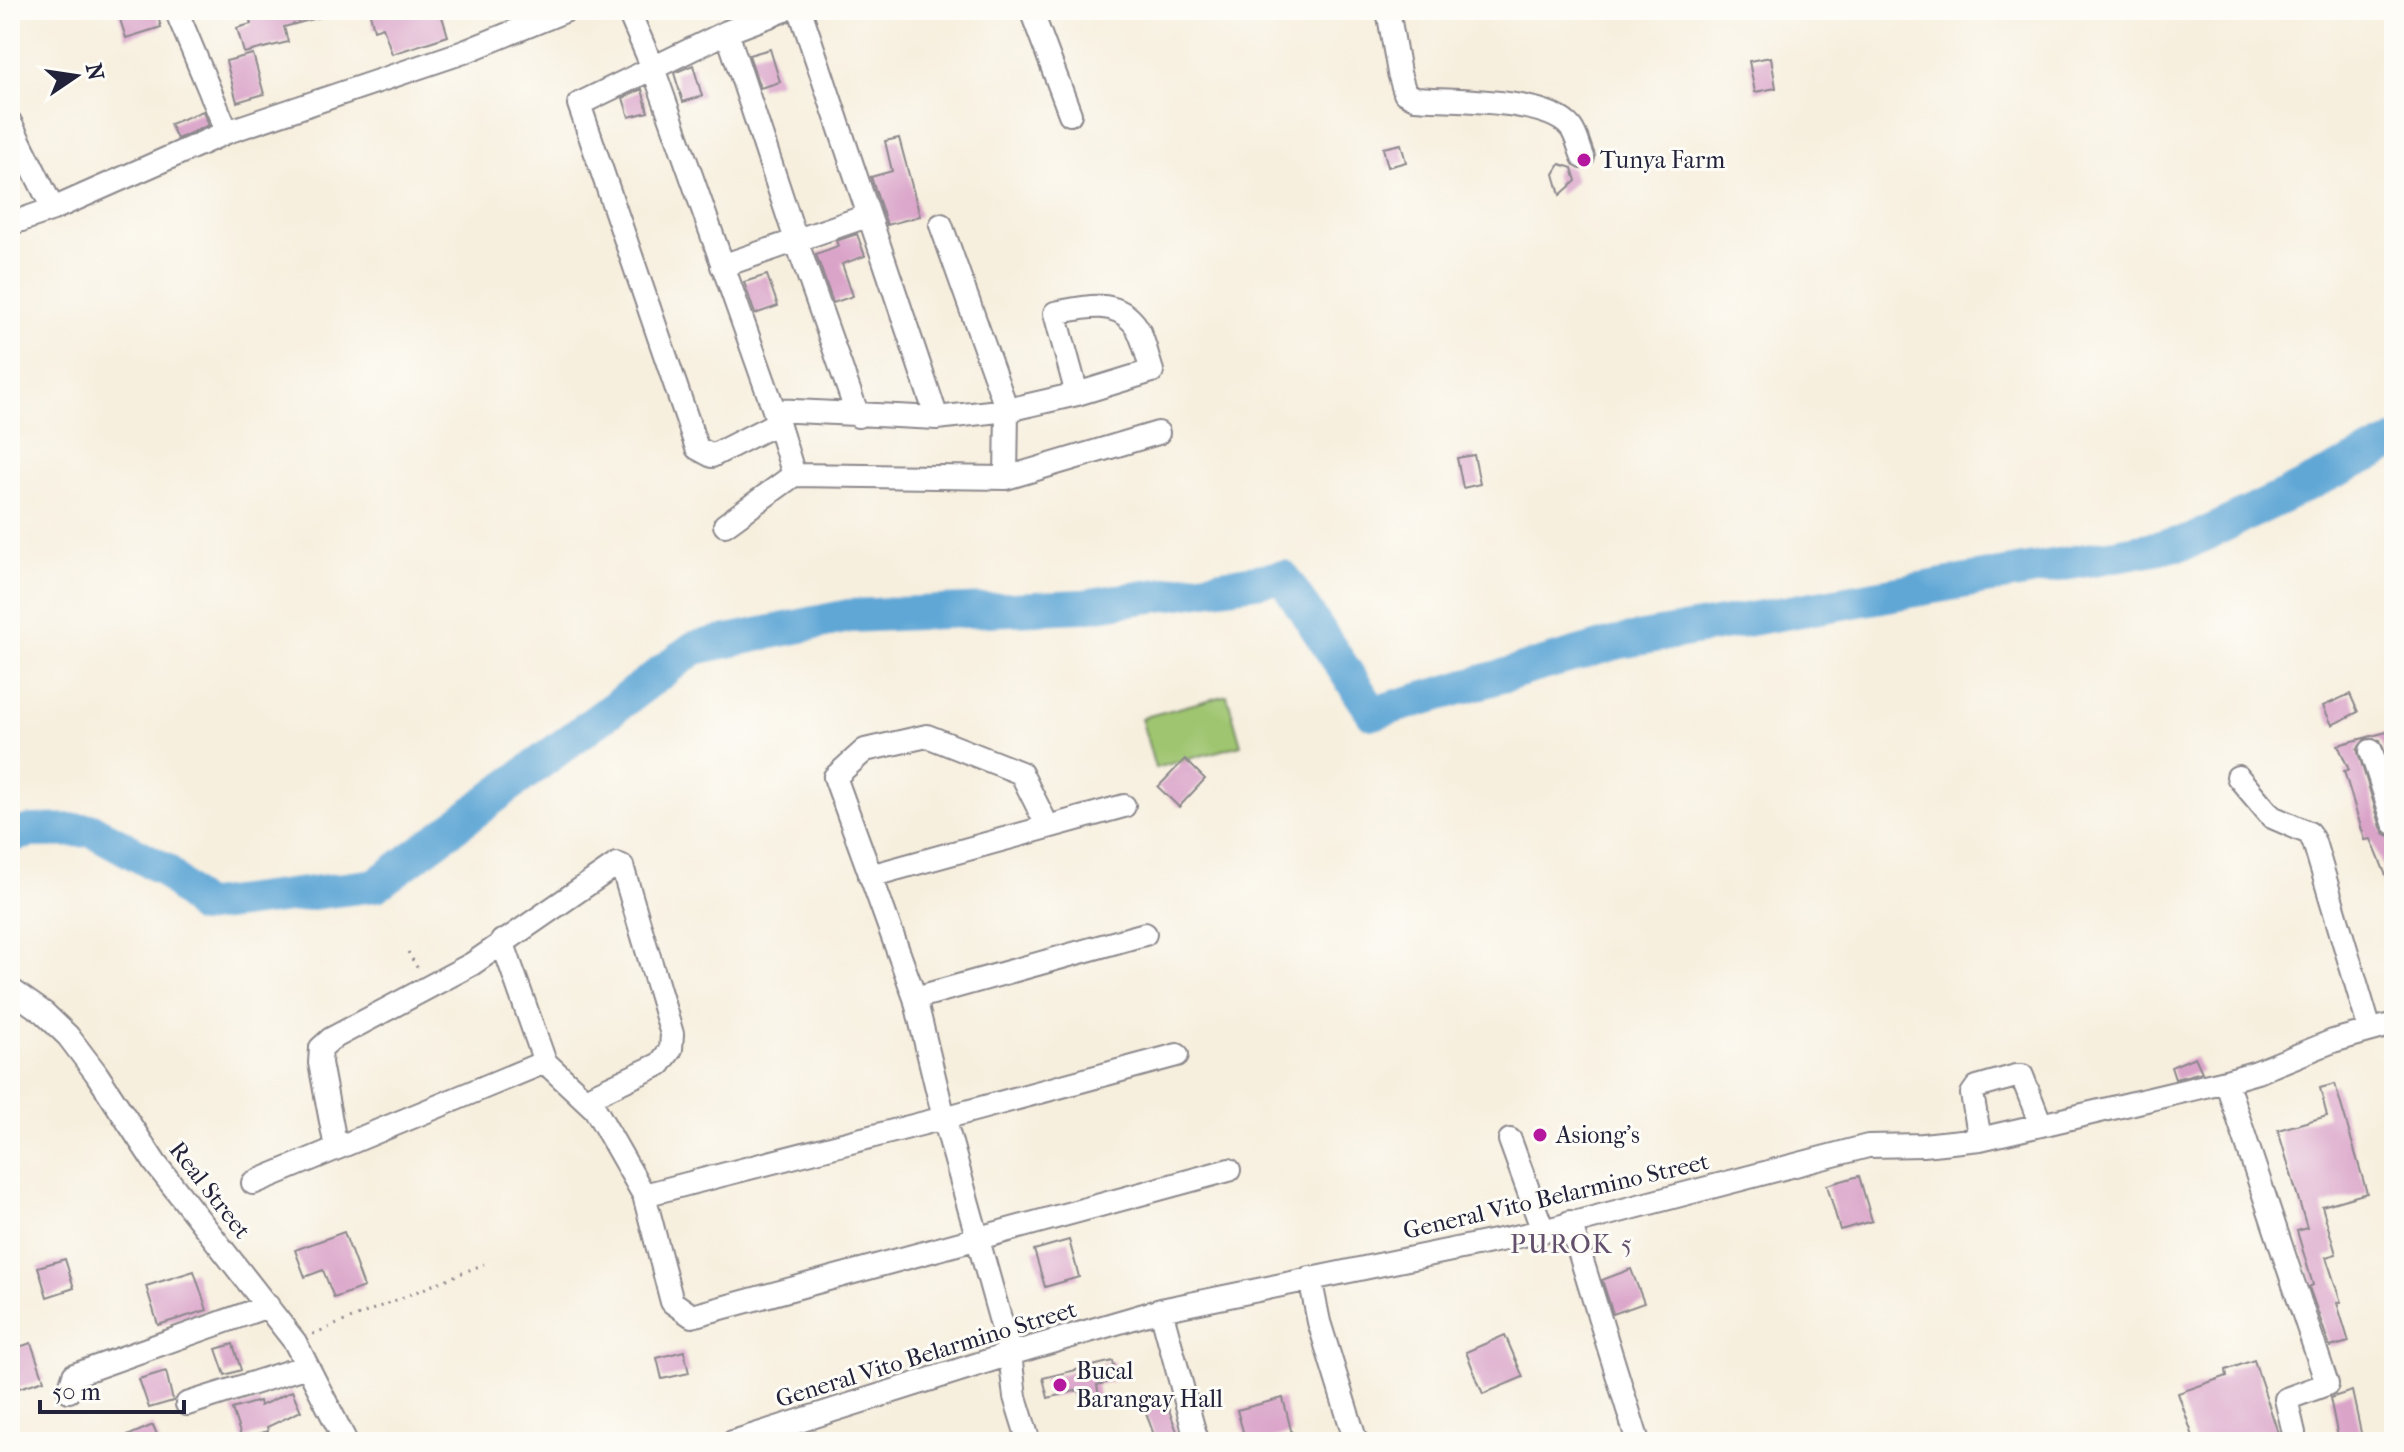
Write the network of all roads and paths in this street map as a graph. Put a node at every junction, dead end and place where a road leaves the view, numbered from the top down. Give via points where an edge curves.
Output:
1 (176, 10) edge
2 (567, 10) edge
3 (628, 10) edge
4 (785, 10) edge
5 (800, 10) edge
6 (1031, 10) edge
7 (1388, 10) edge
8 (727, 32) junction
9 (653, 68) junction
10 (1070, 114) dead end
11 (10, 122) edge
12 (227, 132) junction
13 (1583, 157) dead end
14 (53, 209) junction
15 (867, 216) junction
16 (10, 224) edge
17 (941, 225) dead end
18 (796, 240) junction
19 (722, 266) junction
20 (1077, 394) junction
21 (1007, 410) junction
22 (858, 416) junction
23 (776, 417) junction
24 (937, 418) junction
25 (1158, 433) dead end
26 (794, 475) junction
27 (1006, 478) junction
28 (725, 525) dead end
29 (2371, 751) dead end
30 (2238, 777) dead end
31 (1124, 806) dead end
32 (2394, 823) edge
33 (1048, 827) junction
34 (870, 876) junction
35 (1145, 934) dead end
36 (502, 941) junction
37 (10, 989) edge
38 (915, 998) junction
39 (20, 1007) edge
40 (2394, 1024) edge
41 (2370, 1030) junction
42 (1177, 1055) dead end
43 (545, 1062) junction
44 (2226, 1081) junction
45 (585, 1099) junction
46 (944, 1118) junction
47 (2041, 1125) junction
48 (1980, 1139) junction
49 (1510, 1140) dead end
50 (336, 1148) junction
51 (1229, 1170) dead end
52 (253, 1183) dead end
53 (644, 1195) junction
54 (1570, 1222) junction
55 (1543, 1231) junction
56 (979, 1238) junction
57 (484, 1264) dead end
58 (1310, 1278) junction
59 (268, 1306) junction
60 (1161, 1310) junction
61 (295, 1342) junction
62 (1010, 1354) junction
63 (307, 1366) junction
64 (69, 1391) dead end
65 (187, 1404) dead end
66 (2294, 1433) dead end
67 (346, 1442) edge
68 (733, 1442) edge
69 (1029, 1442) edge
70 (1197, 1442) edge
71 (1356, 1442) edge
72 (1638, 1442) edge

1 - 12 street
2 - 12 street via 464,52
3 - 9 street
4 - 8 street
5 - 15 street
6 - 10 street
7 - 13 street via 1405,93 1553,114 1571,129
8 - 9 street
8 - 18 street
9 - 19 street
9 - 23 street via 579,104 697,448 712,456
11 - 14 street
12 - 14 street
14 - 16 street
15 - 18 street
15 - 24 street
17 - 21 street
18 - 19 street
18 - 22 street
19 - 23 street
20 - 20 street via 1055,313 1088,306 1114,308 1135,323 1152,371
20 - 21 street
21 - 24 street
21 - 27 street
22 - 23 street
22 - 24 street
23 - 26 street
25 - 27 street
26 - 27 street
26 - 28 street
29 - 32 street
30 - 41 street via 2272,817 2309,833 2314,842
31 - 33 street
33 - 34 street
33 - 34 street via 1021,773 927,736 865,750 835,777
34 - 38 street
35 - 38 street
36 - 43 street
36 - 45 street via 617,864 622,866 672,1034 671,1049 660,1064
36 - 50 street via 472,964 321,1048
37 - 39 street, Real Street
38 - 46 street
39 - 59 street, Real Street via 68,1036 155,1163
40 - 41 street, General Vito Belarmino Street
41 - 44 street, General Vito Belarmino Street
42 - 46 street
43 - 45 street
43 - 50 street
44 - 47 street, General Vito Belarmino Street
44 - 66 street via 2327,1384 2286,1399
45 - 53 street
46 - 53 street
46 - 56 street
47 - 48 street, General Vito Belarmino Street
47 - 48 street via 2026,1083 2016,1076 1977,1087 1972,1094
48 - 54 street, General Vito Belarmino Street via 1868,1146
49 - 55 street
50 - 52 street
51 - 56 street
53 - 56 street via 672,1302 692,1316
54 - 55 street, General Vito Belarmino Street
54 - 72 street
55 - 58 street, General Vito Belarmino Street
56 - 62 street
57 - 61 path
58 - 60 street, General Vito Belarmino Street
58 - 71 street
59 - 61 street, Real Street
59 - 64 street via 74,1375
60 - 62 street, General Vito Belarmino Street
60 - 70 street
61 - 63 street, Real Street
62 - 68 street, General Vito Belarmino Street
62 - 69 street via 1015,1397
63 - 65 street
63 - 67 street, Real Street

